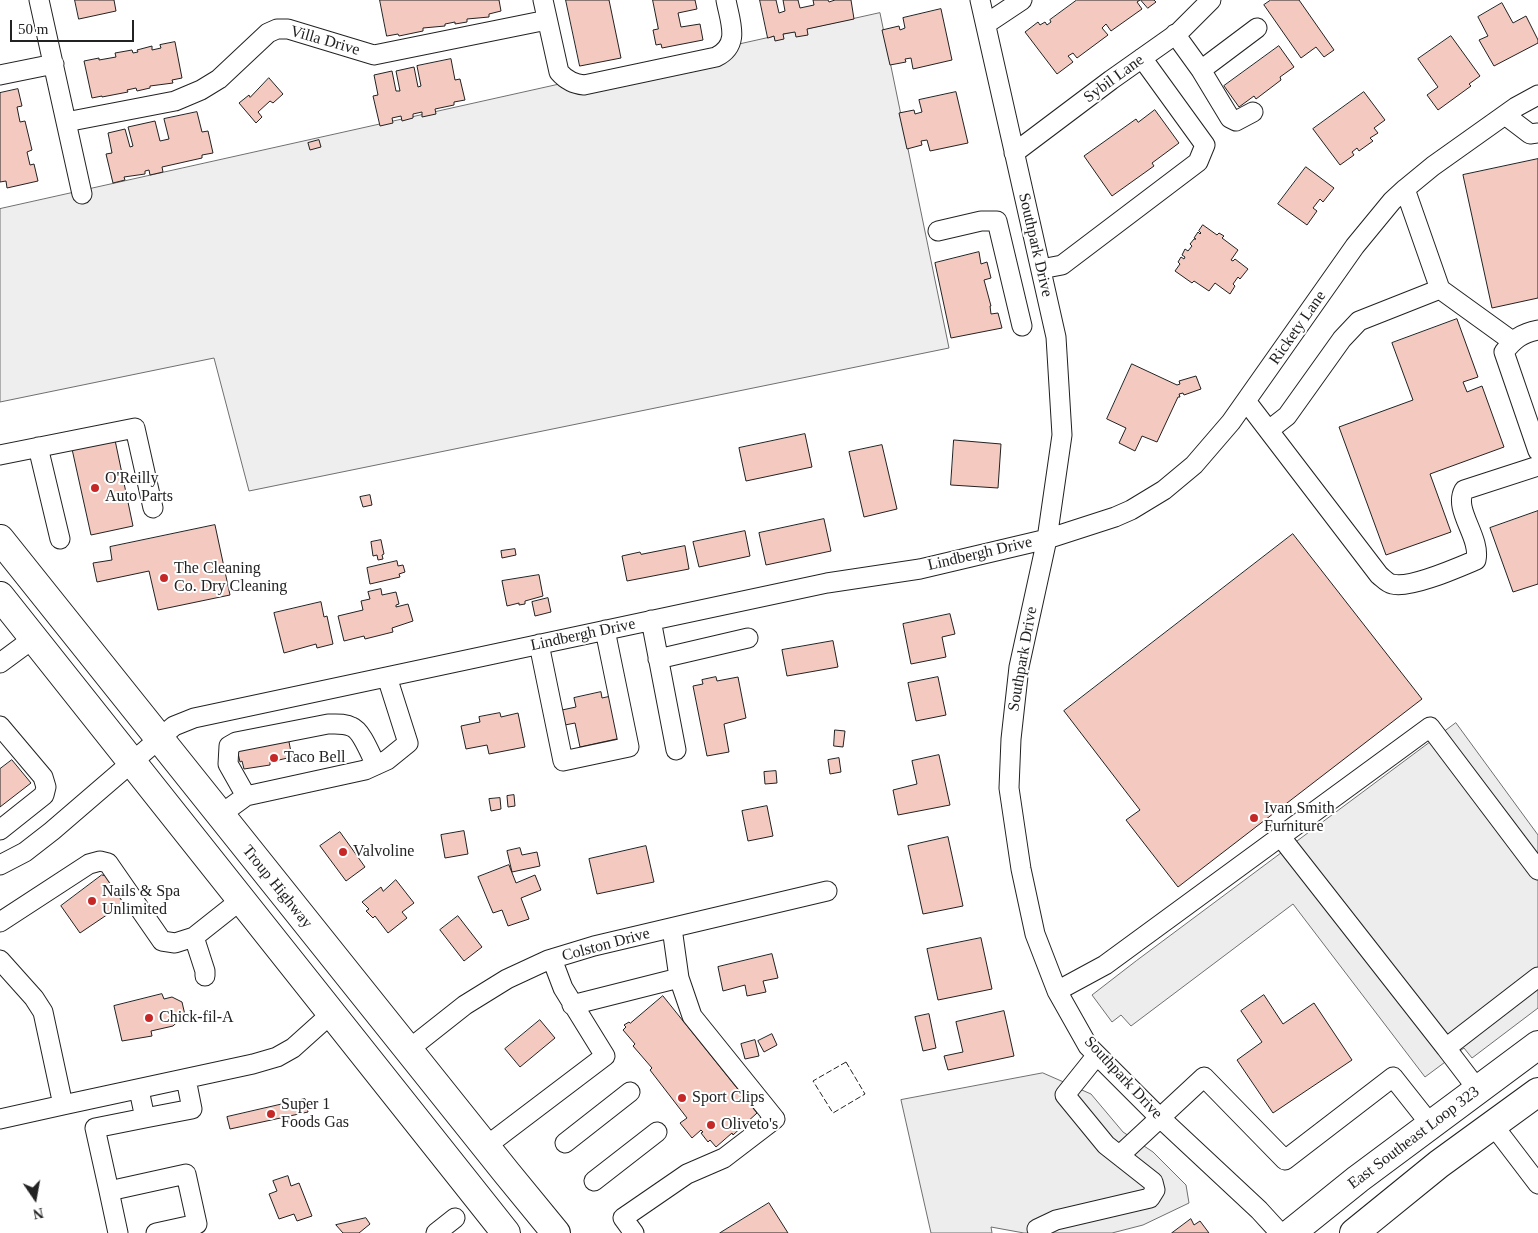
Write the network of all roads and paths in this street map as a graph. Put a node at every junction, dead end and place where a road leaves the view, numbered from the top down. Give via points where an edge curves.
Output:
1 (39, 0) edge
2 (543, 0) edge
3 (726, 0) edge
4 (980, 0) edge
5 (1022, 0) edge
6 (1211, 0) edge
7 (547, 20) junction
8 (986, 24) junction
9 (1257, 28) dead end
10 (1175, 34) junction
11 (1142, 58) junction
12 (54, 64) junction
13 (1200, 70) junction
14 (0, 75) edge
15 (1538, 95) edge
16 (1253, 112) dead end
17 (1505, 115) junction
18 (66, 122) junction
19 (1538, 133) edge
20 (1014, 153) junction
21 (1405, 189) junction
22 (82, 194) dead end
23 (1031, 228) junction
24 (938, 231) dead end
25 (1001, 234) junction
26 (1041, 269) junction
27 (1440, 289) junction
28 (1049, 306) junction
29 (1538, 330) edge
30 (1512, 341) junction
31 (1246, 401) junction
32 (1269, 430) junction
33 (38, 447) junction
34 (1538, 450) edge
35 (0, 455) edge
36 (1538, 466) edge
37 (153, 508) dead end
38 (1046, 538) junction
39 (0, 539) edge
40 (60, 539) dead end
41 (0, 596) edge
42 (650, 620) junction
43 (605, 630) junction
44 (34, 638) junction
45 (748, 638) dead end
46 (539, 644) junction
47 (658, 659) junction
48 (0, 663) edge
49 (387, 677) junction
50 (0, 726) edge
51 (159, 738) junction
52 (676, 750) dead end
53 (132, 761) junction
54 (376, 765) junction
55 (246, 796) junction
56 (220, 815) junction
57 (0, 830) edge
58 (1280, 836) junction
59 (0, 865) edge
60 (1538, 870) edge
61 (826, 891) dead end
62 (242, 899) junction
63 (0, 922) edge
64 (672, 928) junction
65 (194, 937) junction
66 (552, 959) junction
67 (0, 960) edge
68 (204, 976) dead end
69 (1538, 977) edge
70 (679, 978) junction
71 (1057, 991) junction
72 (572, 1005) junction
73 (332, 1013) junction
74 (1538, 1045) edge
75 (1446, 1048) junction
76 (408, 1050) junction
77 (1098, 1055) junction
78 (186, 1080) junction
79 (139, 1090) junction
80 (1478, 1090) junction
81 (630, 1092) dead end
82 (1538, 1092) edge
83 (89, 1101) junction
84 (63, 1105) junction
85 (145, 1118) junction
86 (1160, 1118) junction
87 (0, 1119) edge
88 (1431, 1125) junction
89 (1493, 1125) junction
90 (95, 1128) junction
91 (658, 1132) dead end
92 (565, 1143) dead end
93 (486, 1147) junction
94 (1120, 1155) junction
95 (594, 1181) dead end
96 (1538, 1184) edge
97 (109, 1191) junction
98 (455, 1218) dead end
99 (1037, 1232) edge
100 (118, 1233) edge
101 (156, 1233) edge
102 (436, 1233) edge
103 (506, 1233) edge
104 (556, 1233) edge
105 (634, 1233) edge
106 (1280, 1233) edge
107 (1291, 1233) edge
108 (1354, 1233) edge

1 - 12 street
2 - 7 street
3 - 7 street via 732,41 722,54 584,85 576,84 558,72
4 - 8 street, Southpark Drive
5 - 8 street
6 - 10 street, Sybil Lane
7 - 18 street, Villa Drive via 374,55 288,29 277,29 268,33 219,79 201,90 175,101
8 - 20 street, Southpark Drive
9 - 13 street
10 - 11 street, Sybil Lane
10 - 13 street
11 - 20 street, Sybil Lane
11 - 26 street via 1205,145 1198,162 1062,265
12 - 14 street
12 - 18 street
13 - 16 street via 1230,118 1236,122
15 - 17 street, Rickety Lane
17 - 19 street via 1530,134
17 - 21 street, Rickety Lane
18 - 22 street
20 - 23 street, Southpark Drive
21 - 27 street
21 - 31 street, Rickety Lane via 1367,230
23 - 25 street
23 - 26 street, Southpark Drive
24 - 25 street via 981,221 997,221
25 - 28 street via 1020,320
26 - 28 street, Southpark Drive
27 - 30 street
27 - 32 street via 1360,321 1342,339 1287,416
28 - 38 street, Southpark Drive via 1056,337 1062,435
29 - 30 street via 1524,333
30 - 34 street via 1504,352
31 - 32 street
31 - 38 street, Rickety Lane via 1207,452 1164,490 1115,517
32 - 36 street via 1379,576 1390,584 1403,586 1476,560 1478,551 1463,509 1461,497 1464,490
33 - 35 street
33 - 37 street via 135,428
33 - 40 street
38 - 42 street, Lindbergh Drive via 920,568 827,583
38 - 71 street, Southpark Drive via 1019,667 1009,788 1034,934
39 - 51 highway, Troup Highway
41 - 44 highway
42 - 43 street, Lindbergh Drive
42 - 47 street
43 - 46 street, Lindbergh Drive
43 - 46 street via 630,747 563,761
44 - 48 street
44 - 53 highway
45 - 47 street
46 - 49 street, Lindbergh Drive
47 - 52 street
49 - 51 street, Lindbergh Drive via 194,718 174,726
49 - 54 street via 408,743
50 - 57 street via 43,777 46,787 44,795
51 - 53 street, Lindbergh Drive
51 - 56 highway, Troup Highway
53 - 59 street, Lindbergh Drive via 52,831
53 - 62 highway
54 - 55 street
54 - 55 street via 360,734 353,727 341,724 236,742 228,746 228,764
55 - 56 street
56 - 76 highway, Troup Highway
58 - 60 street via 1430,727
58 - 71 street via 1105,965
58 - 75 street
61 - 64 street, Colston Drive
62 - 65 street
62 - 73 highway
63 - 65 street via 89,864 100,861 108,863 162,940 175,943
64 - 66 street, Colston Drive
64 - 70 street
65 - 68 street
66 - 72 street
66 - 76 street, Colston Drive via 465,1005
67 - 84 street via 43,1012
69 - 75 street
70 - 72 street
70 - 105 street via 692,1016 775,1119 724,1158 687,1174 623,1218
71 - 77 street, Southpark Drive via 1088,1046
72 - 93 street via 604,1056
73 - 78 street via 293,1048 276,1056
73 - 103 highway
74 - 80 highway, East Southeast Loop 323
75 - 80 street
76 - 93 highway, Troup Highway
77 - 86 street, Southpark Drive
77 - 94 street via 1065,1095 1106,1145
78 - 79 street
78 - 85 street via 192,1109
79 - 83 street
79 - 85 street
80 - 88 highway, East Southeast Loop 323
81 - 92 street
82 - 89 highway
83 - 84 street
83 - 90 street
84 - 87 street
85 - 90 street
86 - 88 street via 1204,1077 1285,1160 1393,1077
86 - 94 street
86 - 106 street, Southpark Drive
88 - 107 highway, East Southeast Loop 323
89 - 96 street
89 - 108 highway via 1438,1164
90 - 97 street
91 - 95 street
93 - 104 highway, Troup Highway
94 - 99 street via 1153,1182 1155,1190 1150,1198 1056,1220
97 - 100 street
97 - 101 street via 186,1174 197,1224
98 - 102 street

